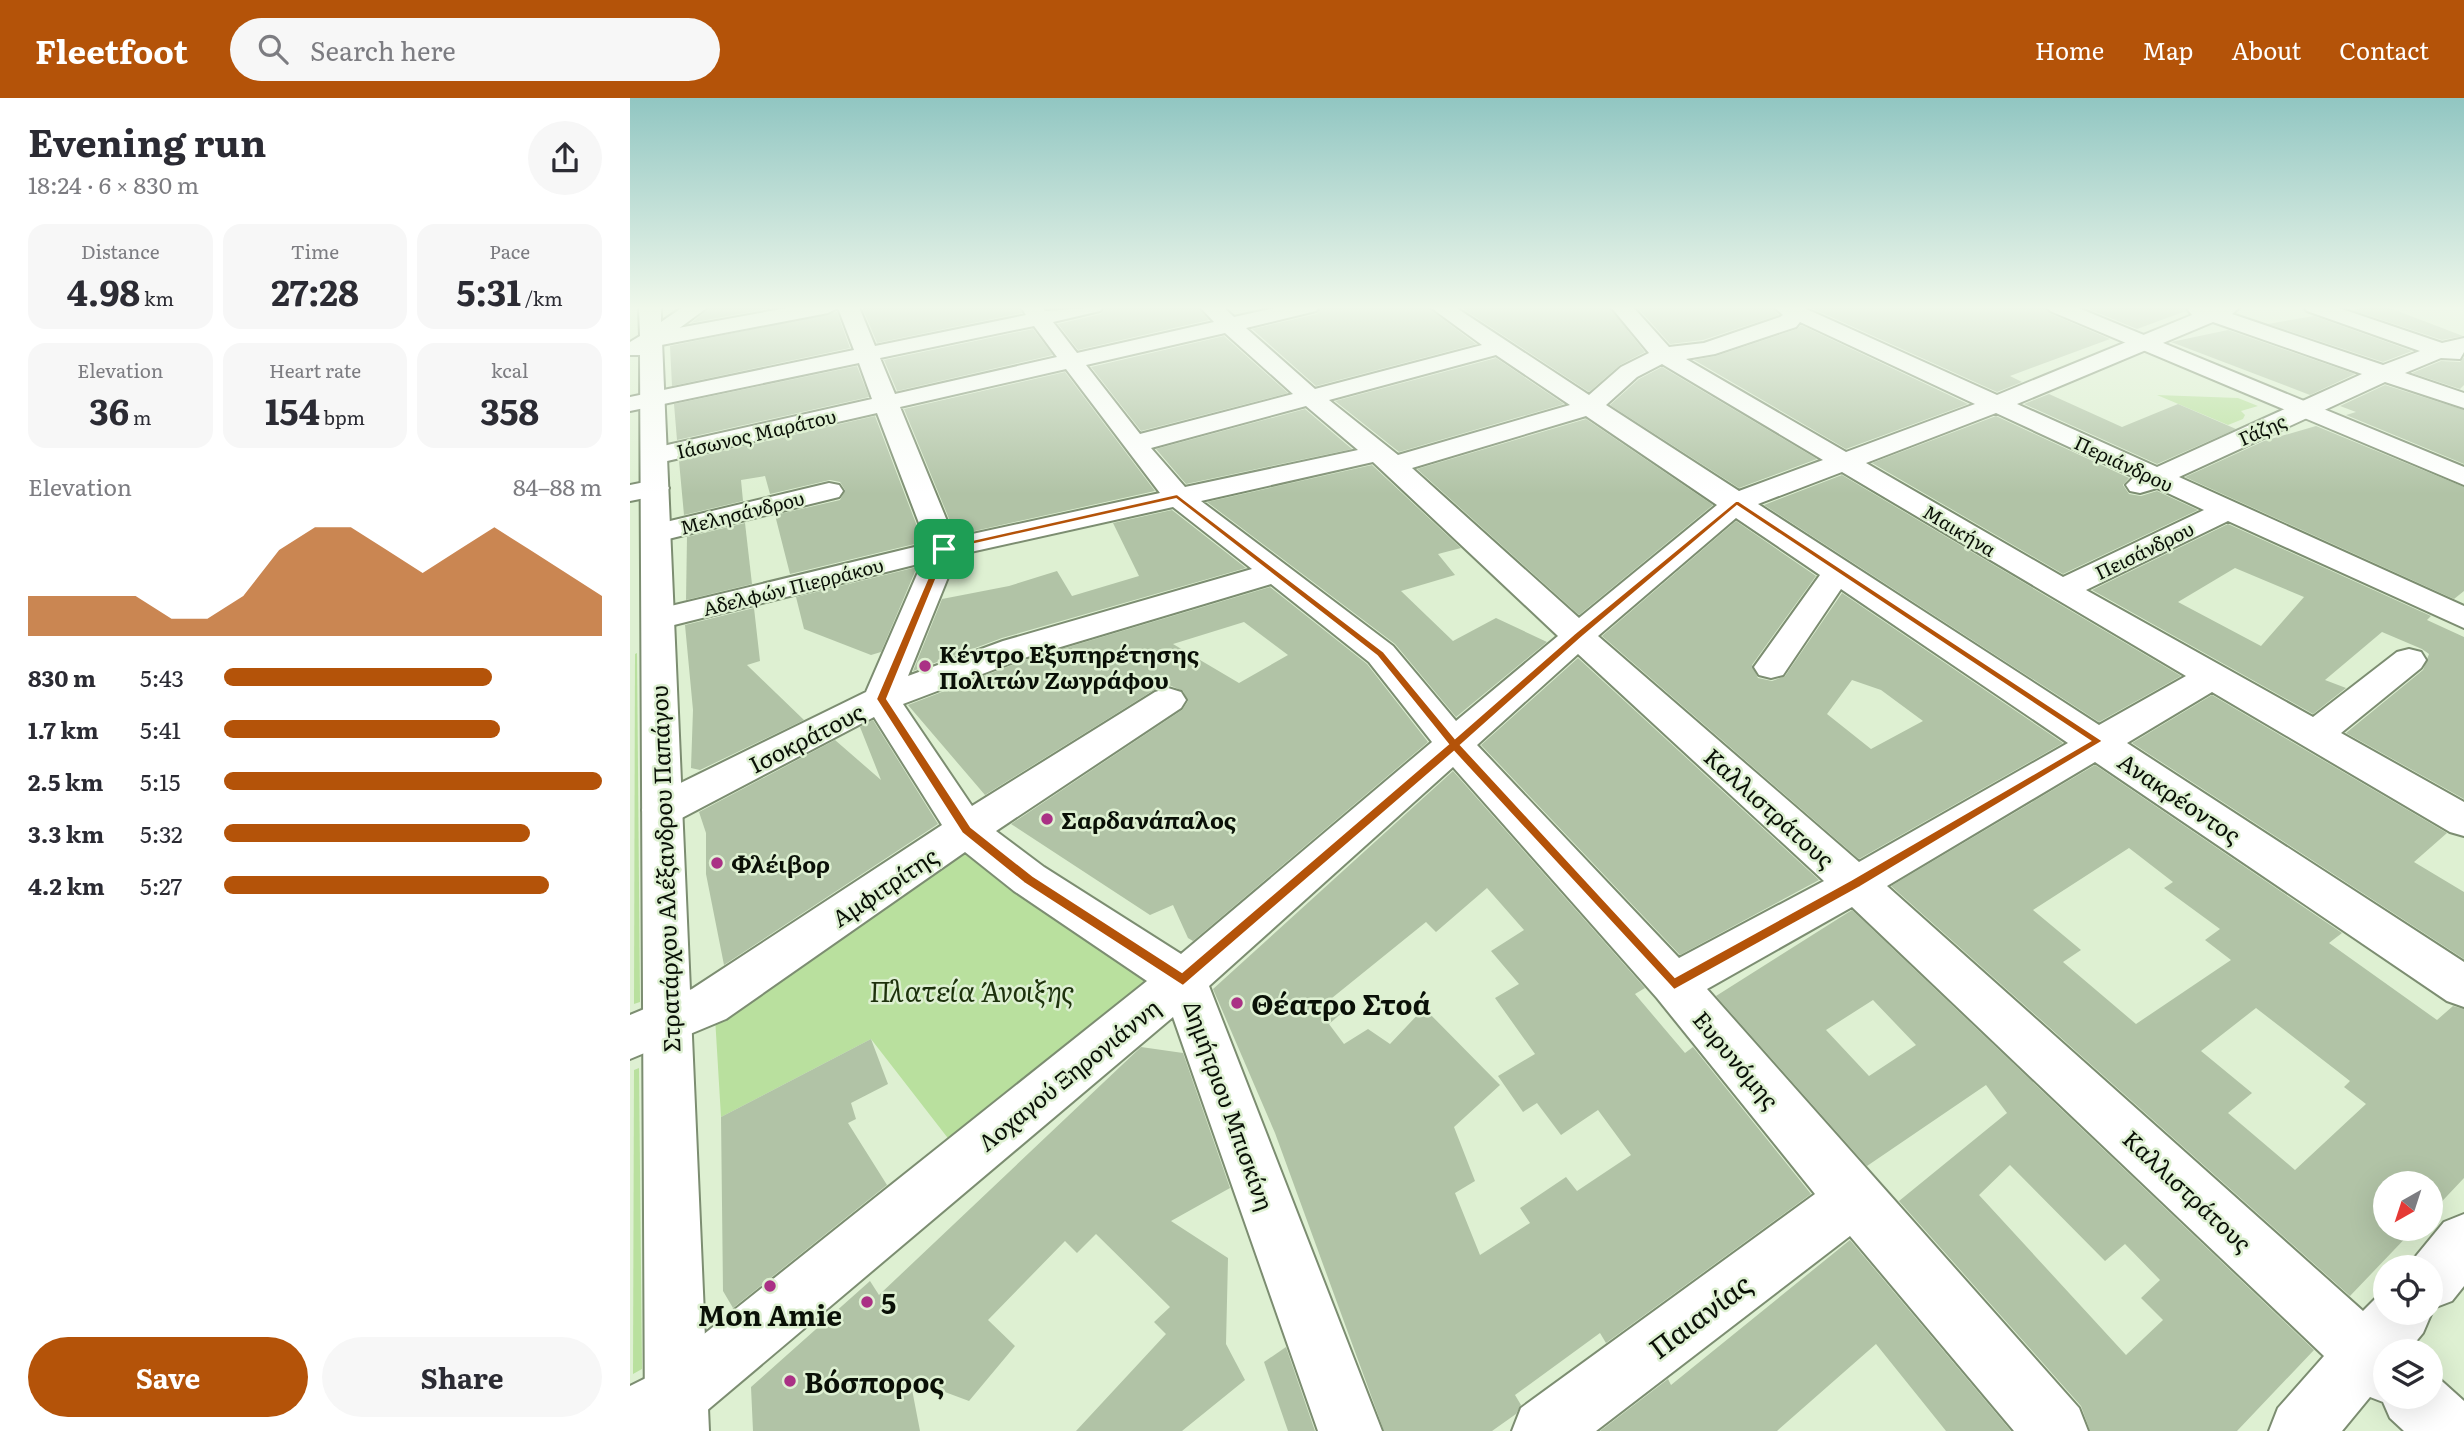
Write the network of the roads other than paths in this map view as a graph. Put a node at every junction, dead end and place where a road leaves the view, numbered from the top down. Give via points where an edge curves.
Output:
1 (640, 369) edge
2 (797, 369) edge
3 (872, 369) edge
4 (1037, 369) edge
5 (1079, 369) edge
6 (1279, 369) edge
7 (1416, 369) edge
8 (1533, 369) edge
9 (1635, 369) edge
10 (1687, 369) edge
11 (1910, 369) edge
12 (2079, 369) edge
13 (2205, 369) edge
14 (2369, 369) edge
15 (2394, 369) edge
16 (2382, 374) junction
17 (1310, 397) junction
18 (641, 401) edge
19 (2464, 401) edge
20 (886, 404) junction
21 (1590, 407) junction
22 (1988, 408) junction
23 (2304, 410) junction
24 (1134, 444) junction
25 (646, 447) edge
26 (1386, 459) junction
27 (1846, 463) junction
28 (2464, 477) edge
29 (2147, 481) junction
30 (642, 490) edge
31 (829, 491) dead end
32 (1177, 496) junction
33 (1737, 502) junction
34 (2217, 514) junction
35 (656, 533) junction
36 (944, 549) junction
37 (1839, 570) junction
38 (1274, 573) junction
39 (2062, 590) junction
40 (2464, 618) edge
41 (644, 623) edge
42 (1578, 636) junction
43 (2409, 660) dead end
44 (1772, 667) dead end
45 (2211, 677) junction
46 (881, 699) junction
47 (1168, 700) dead end
48 (2315, 736) junction
49 (2098, 741) junction
50 (1455, 745) junction
51 (662, 810) junction
52 (2464, 821) edge
53 (966, 830) junction
54 (1856, 884) junction
55 (1183, 980) junction
56 (1674, 984) junction
57 (2464, 987) edge
58 (650, 1030) edge
59 (1854, 1199) junction
60 (2464, 1242) edge
61 (2443, 1266) edge
62 (2376, 1339) edge
63 (2373, 1357) edge
64 (2426, 1409) edge
65 (661, 1416) edge
66 (1350, 1431) edge
67 (1544, 1431) edge
68 (2056, 1431) edge
69 (2301, 1431) edge
70 (2450, 1431) edge

1 - 18 street, Στρατάρχου Αλέξανδρου Παπάγου
2 - 18 street
3 - 20 street
4 - 20 street, Ιάσωνος Μαράτου
5 - 24 street, Ευρυνόμης
6 - 17 street, Καλλιστράτους
7 - 17 street
8 - 21 street, Ανακρέοντος
9 - 21 street, Αδελφών Πιερράκου
10 - 27 street, Μαικήνα
11 - 22 street, Περιάνδρου
12 - 22 street, Λοχαγού Ξηρογιάννη
13 - 23 street
14 - 16 street
15 - 16 street, Γάζης
16 - 19 street
16 - 23 street, Γάζης
17 - 24 street
17 - 26 street, Καλλιστράτους
18 - 25 street, Στρατάρχου Αλέξανδρου Παπάγου
20 - 25 street, Ιάσωνος Μαράτου
20 - 36 street
21 - 26 street, Αδελφών Πιερράκου
21 - 33 street, Ανακρέοντος
22 - 27 street, Λοχαγού Ξηρογιάννη
22 - 29 street, Περιάνδρου
23 - 28 street
23 - 29 street, Γάζης
24 - 32 street, Ευρυνόμης
25 - 30 street, Στρατάρχου Αλέξανδρου Παπάγου
26 - 32 street, Αδελφών Πιερράκου
26 - 42 street, Καλλιστράτους
27 - 33 street, Λοχαγού Ξηρογιάννη
27 - 39 street, Μαικήνα
29 - 34 street, Περιάνδρου
30 - 35 street, Στρατάρχου Αλέξανδρου Παπάγου
31 - 35 street, Μελησάνδρου
32 - 36 street, Αδελφών Πιερράκου
32 - 38 street, Ευρυνόμης
33 - 37 street, Ανακρέοντος
33 - 42 street, Λοχαγού Ξηρογιάννη
34 - 39 street, Πεισάνδρου
34 - 40 street, Περιάνδρου
35 - 41 street, Στρατάρχου Αλέξανδρου Παπάγου
36 - 41 street, Αδελφών Πιερράκου
36 - 46 street
37 - 44 street
37 - 49 street, Ανακρέοντος
38 - 46 street, Ισοκράτους via 1016,649
38 - 50 street, Ευρυνόμης via 1381,654
39 - 45 street, Μαικήνα
41 - 51 street, Στρατάρχου Αλέξανδρου Παπάγου
42 - 50 street, Λοχαγού Ξηρογιάννη
42 - 54 street, Καλλιστράτους
43 - 48 street
45 - 48 street, Μαικήνα
45 - 49 street
46 - 51 street, Ισοκράτους
46 - 53 street, Δημήτριου Μπισκίνη
47 - 53 street, Αμφιτρίτης
48 - 52 street, Μαικήνα
49 - 54 street
49 - 57 street, Ανακρέοντος
50 - 55 street, Λοχαγού Ξηρογιάννη
50 - 56 street, Ευρυνόμης
51 - 58 street, Στρατάρχου Αλέξανδρου Παπάγου
53 - 55 street, Δημήτριου Μπισκίνη via 1029,879
53 - 58 street, Αμφιτρίτης via 709,1004
54 - 56 street
54 - 62 street, Καλλιστράτους
55 - 65 street, Λοχαγού Ξηρογιάννη
55 - 66 street, Δημήτριου Μπισκίνη
56 - 59 street, Ευρυνόμης
58 - 65 street, Στρατάρχου Αλέξανδρου Παπάγου
59 - 67 street, Παιανίας
59 - 68 street, Ευρυνόμης
60 - 61 street
63 - 69 street
64 - 70 street

